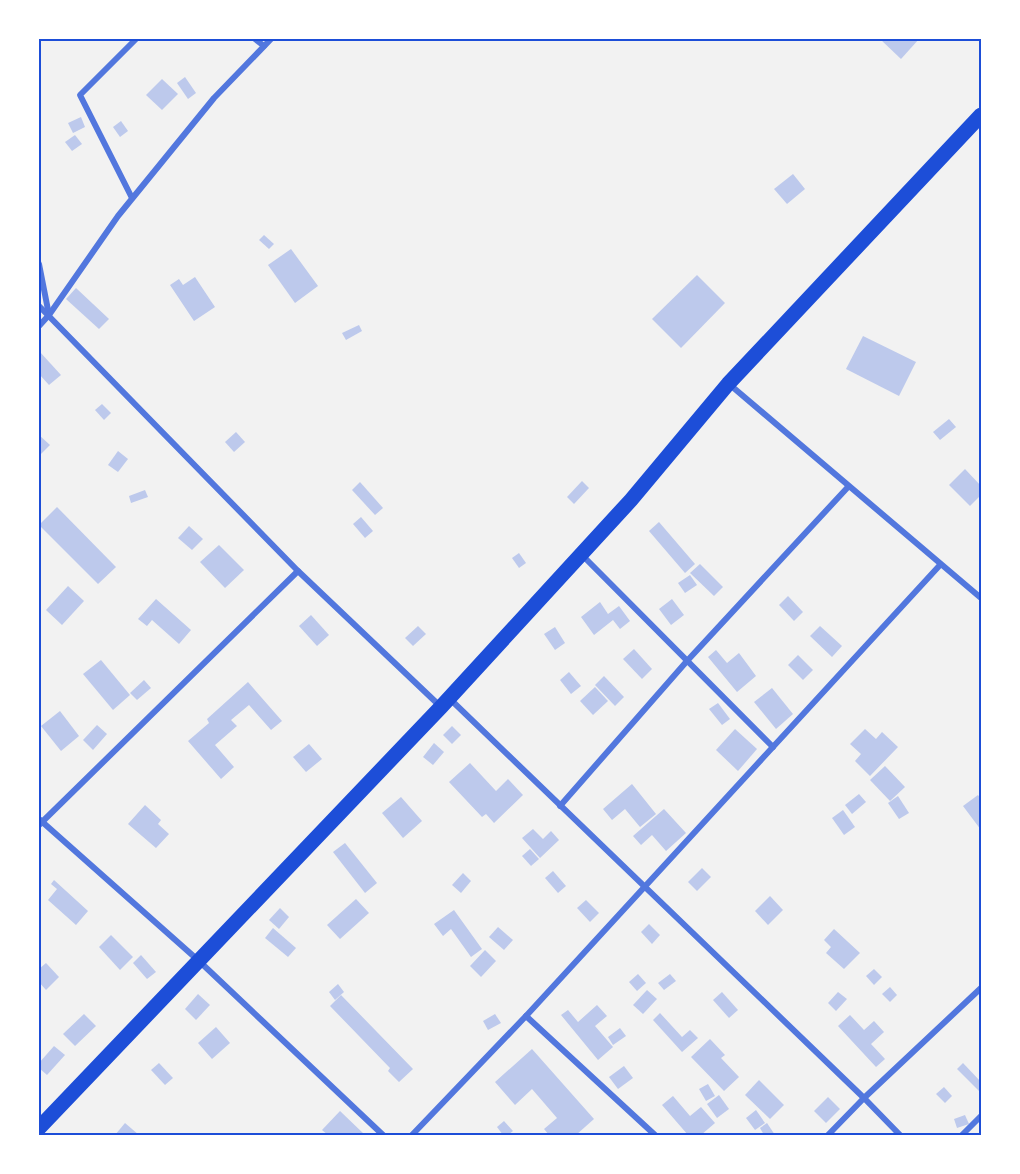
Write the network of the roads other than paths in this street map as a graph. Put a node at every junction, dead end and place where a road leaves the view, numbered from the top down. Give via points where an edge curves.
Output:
1 (136, 39) edge
2 (255, 39) edge
3 (271, 39) edge
4 (264, 46) junction
5 (981, 115) edge
6 (132, 198) junction
7 (39, 264) edge
8 (39, 306) edge
9 (49, 315) junction
10 (39, 326) edge
11 (728, 384) junction
12 (848, 487) junction
13 (581, 555) junction
14 (940, 565) junction
15 (298, 571) junction
16 (981, 598) edge
17 (687, 661) junction
18 (445, 703) junction
19 (773, 747) junction
20 (560, 806) junction
21 (40, 822) edge
22 (644, 887) junction
23 (199, 961) junction
24 (981, 988) edge
25 (526, 1016) junction
26 (864, 1098) junction
27 (981, 1116) edge
28 (39, 1128) edge
29 (383, 1135) edge
30 (412, 1135) edge
31 (655, 1135) edge
32 (828, 1135) edge
33 (900, 1135) edge
34 (962, 1135) edge

1 - 6 street via 80,95
2 - 4 street
3 - 4 street
4 - 6 street via 214,98
5 - 11 main road
6 - 9 street
7 - 9 street
8 - 9 street
9 - 10 street
9 - 15 street
11 - 12 street
11 - 13 main road
12 - 14 street
12 - 17 street
13 - 17 street
13 - 18 main road
14 - 16 street
14 - 19 street
15 - 18 street
15 - 21 street
17 - 19 street
17 - 20 street
18 - 20 street
18 - 23 main road
19 - 22 street
20 - 22 street
21 - 23 street
22 - 25 street
22 - 26 street
23 - 28 main road
23 - 29 street
24 - 26 street
25 - 30 street
25 - 31 street
26 - 32 street
26 - 33 street
27 - 34 street

